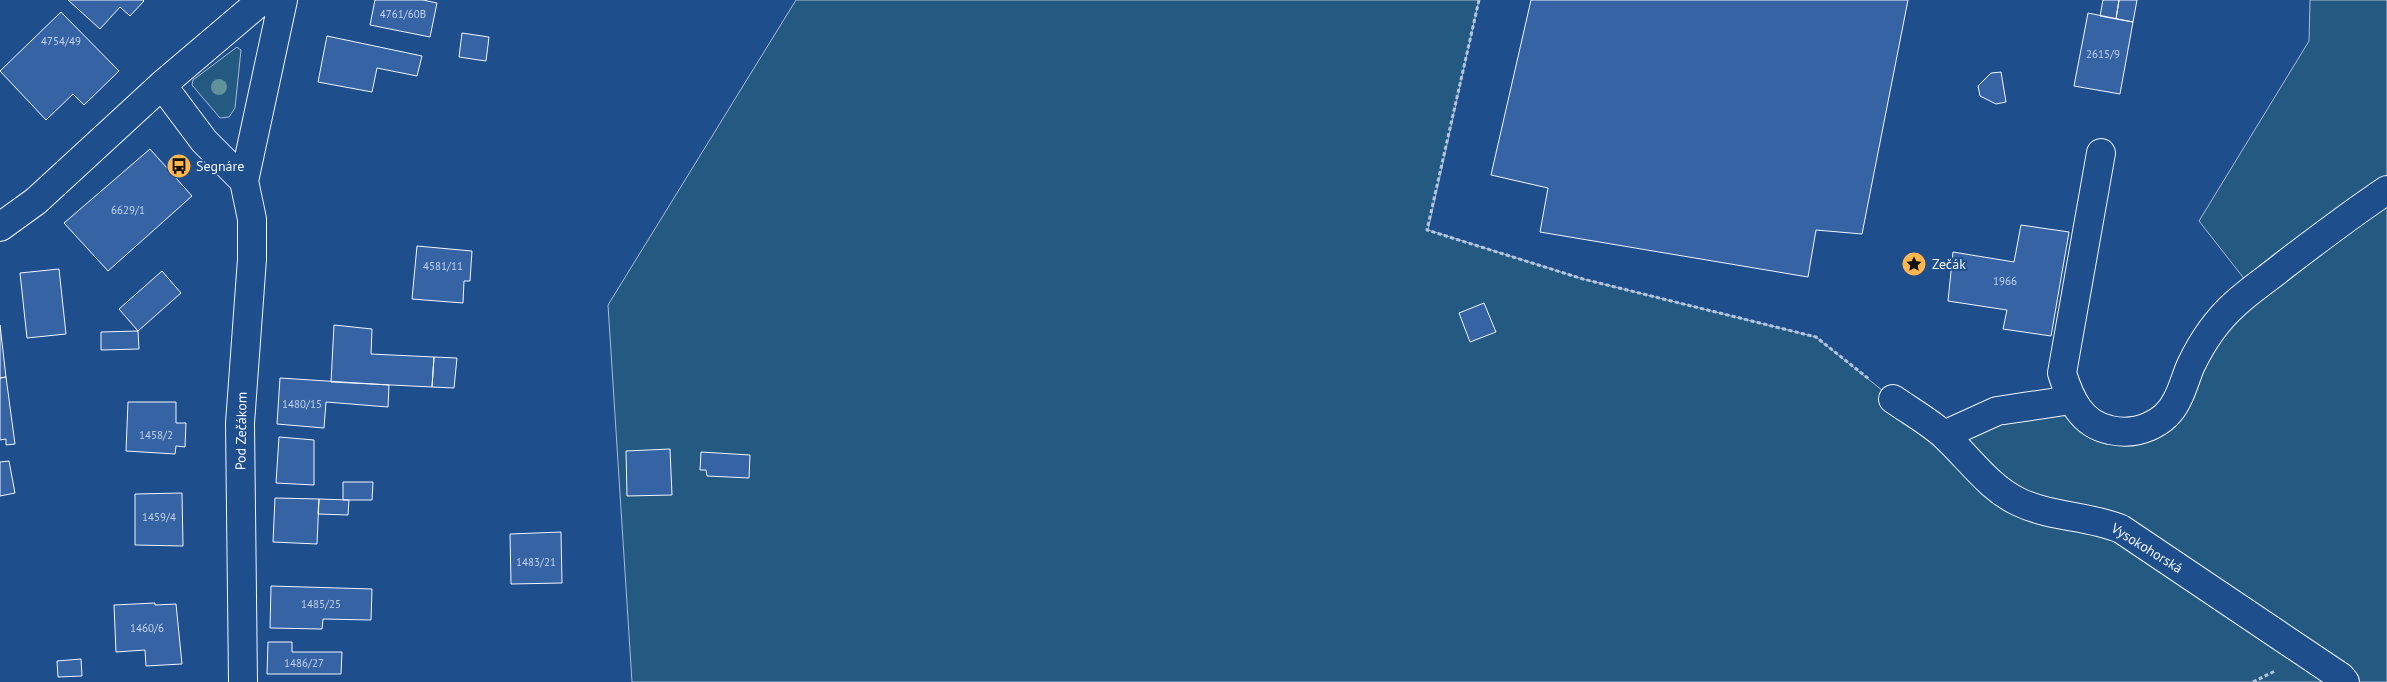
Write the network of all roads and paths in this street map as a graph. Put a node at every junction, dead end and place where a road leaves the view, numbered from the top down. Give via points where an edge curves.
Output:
1 (262, 0) edge
2 (284, 0) edge
3 (1479, 0) edge
4 (162, 85) junction
5 (2101, 153) dead end
6 (244, 181) junction
7 (2387, 190) edge
8 (0, 227) edge
9 (1893, 399) joint
10 (2071, 400) junction
11 (1944, 435) junction
12 (2263, 678) dead end
13 (243, 682) edge
14 (2267, 682) edge
15 (2345, 682) edge

1 - 4 street
2 - 6 street, Pod Zečákom
3 - 9 path via 1427,230 1583,279 1816,337
4 - 6 street via 204,141
4 - 8 street via 36,201
5 - 10 street via 2062,373
6 - 13 street, Pod Zečákom via 252,219 252,258 240,423
7 - 10 street via 2235,304 2204,341 2176,402 2164,417 2149,427 2134,432 2102,428 2085,419
9 - 11 street, Vysokohorská
10 - 11 street via 1998,411
11 - 15 street, Vysokohorská via 1990,482 2017,501 2047,513 2102,521 2121,529
12 - 14 path

